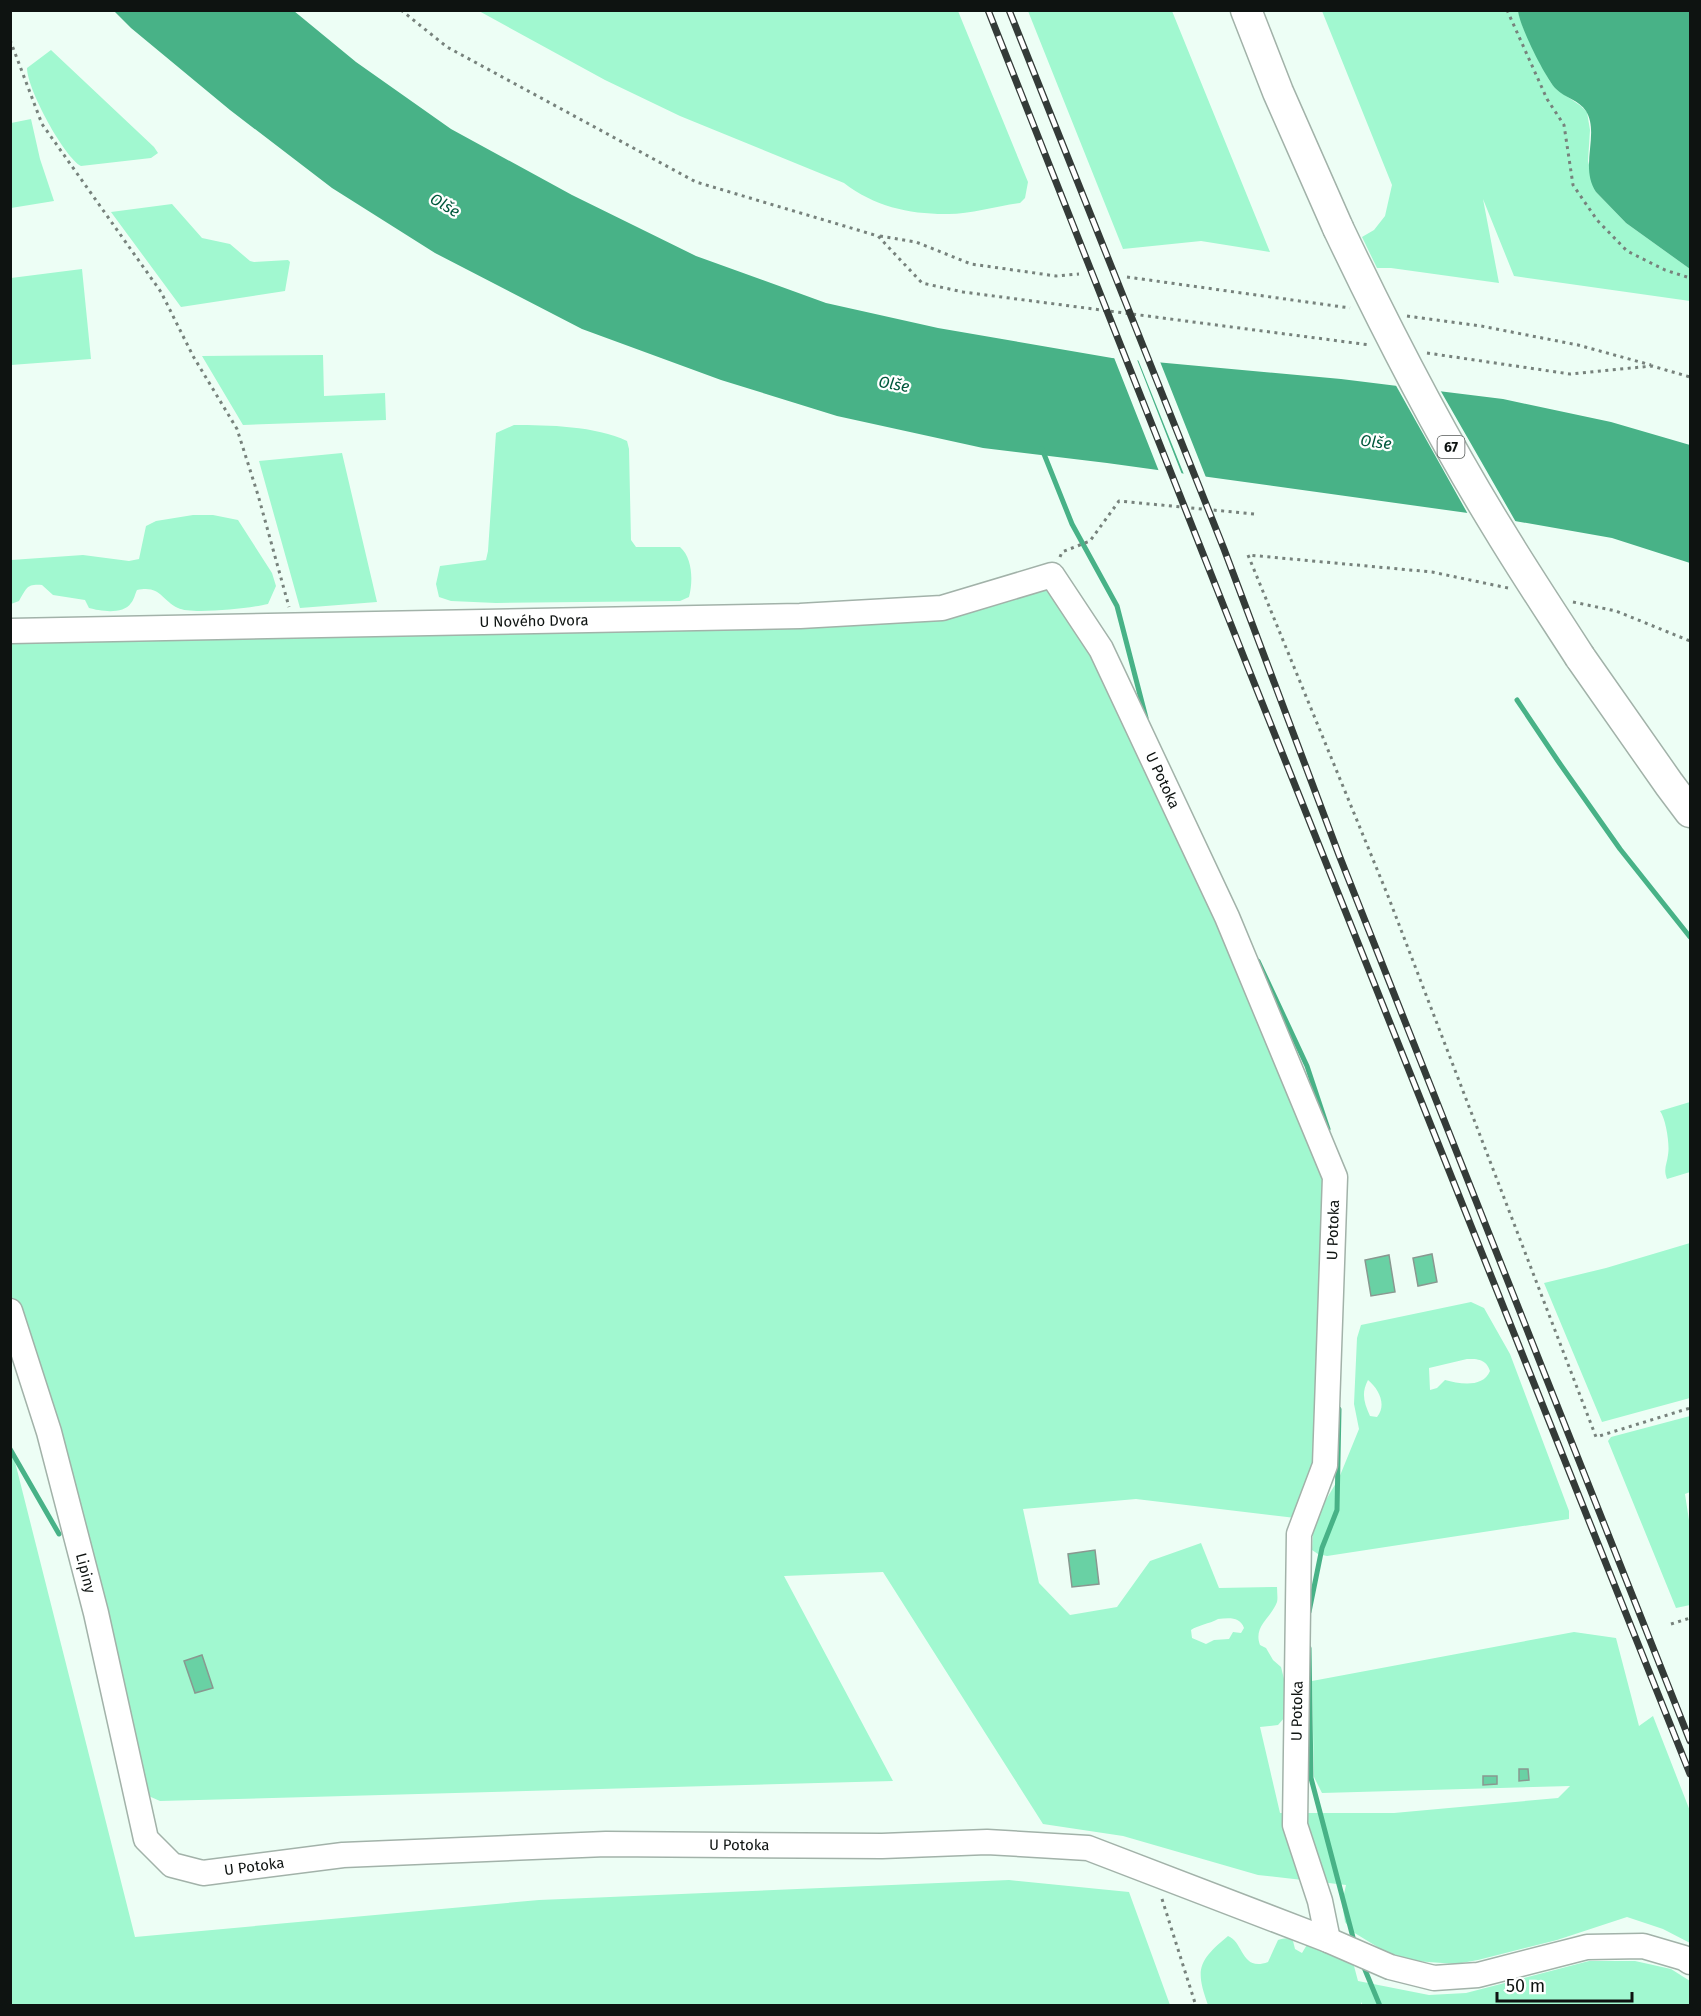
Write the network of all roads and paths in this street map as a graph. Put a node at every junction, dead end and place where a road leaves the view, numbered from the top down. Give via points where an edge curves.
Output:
1 (401, 10) edge
2 (1246, 10) edge
3 (1507, 10) edge
4 (10, 40) edge
5 (878, 236) junction
6 (1079, 274) dead end
7 (1690, 278) edge
8 (1374, 346) dead end
9 (1420, 352) dead end
10 (1690, 377) edge
11 (1254, 514) dead end
12 (1052, 575) junction
13 (1513, 589) dead end
14 (1570, 601) dead end
15 (295, 626) junction
16 (10, 631) edge
17 (1690, 641) edge
18 (1690, 812) edge
19 (10, 1311) edge
20 (1690, 1408) edge
21 (1690, 1617) edge
22 (1671, 1624) dead end
23 (146, 1839) joint
24 (1165, 1877) junction
25 (1328, 1940) junction
26 (1690, 1962) edge
27 (1196, 2006) edge

1 - 5 path via 447,47 696,182
2 - 18 main road, 67, bridge via 1338,228 1450,446 1580,657
3 - 7 path via 1547,99 1564,125 1573,186 1597,220 1627,251
4 - 15 path via 42,123 161,292 193,356 237,429
5 - 6 path via 916,242 971,264 1056,276
5 - 8 path via 922,283 963,292
9 - 10 path via 1570,374 1652,366
11 - 12 path via 1119,501 1090,541 1062,552
12 - 15 street, U Nového Dvora via 942,608 800,616
12 - 25 street, U Potoka via 1101,649 1227,917 1335,1177 1325,1465 1299,1534 1295,1825
13 - 20 path via 1432,572 1248,555 1392,907 1596,1437
14 - 17 path via 1616,611
15 - 16 street, U Nového Dvora
19 - 23 street, Lipiny via 49,1432 96,1613
21 - 22 path
23 - 24 street, U Potoka via 172,1865 203,1873 343,1855 606,1844 882,1846 987,1842 1088,1848
24 - 25 street, U Potoka
24 - 27 path via 1160,1893
25 - 26 street, U Potoka via 1390,1967 1434,1978 1478,1975 1587,1947 1643,1946

